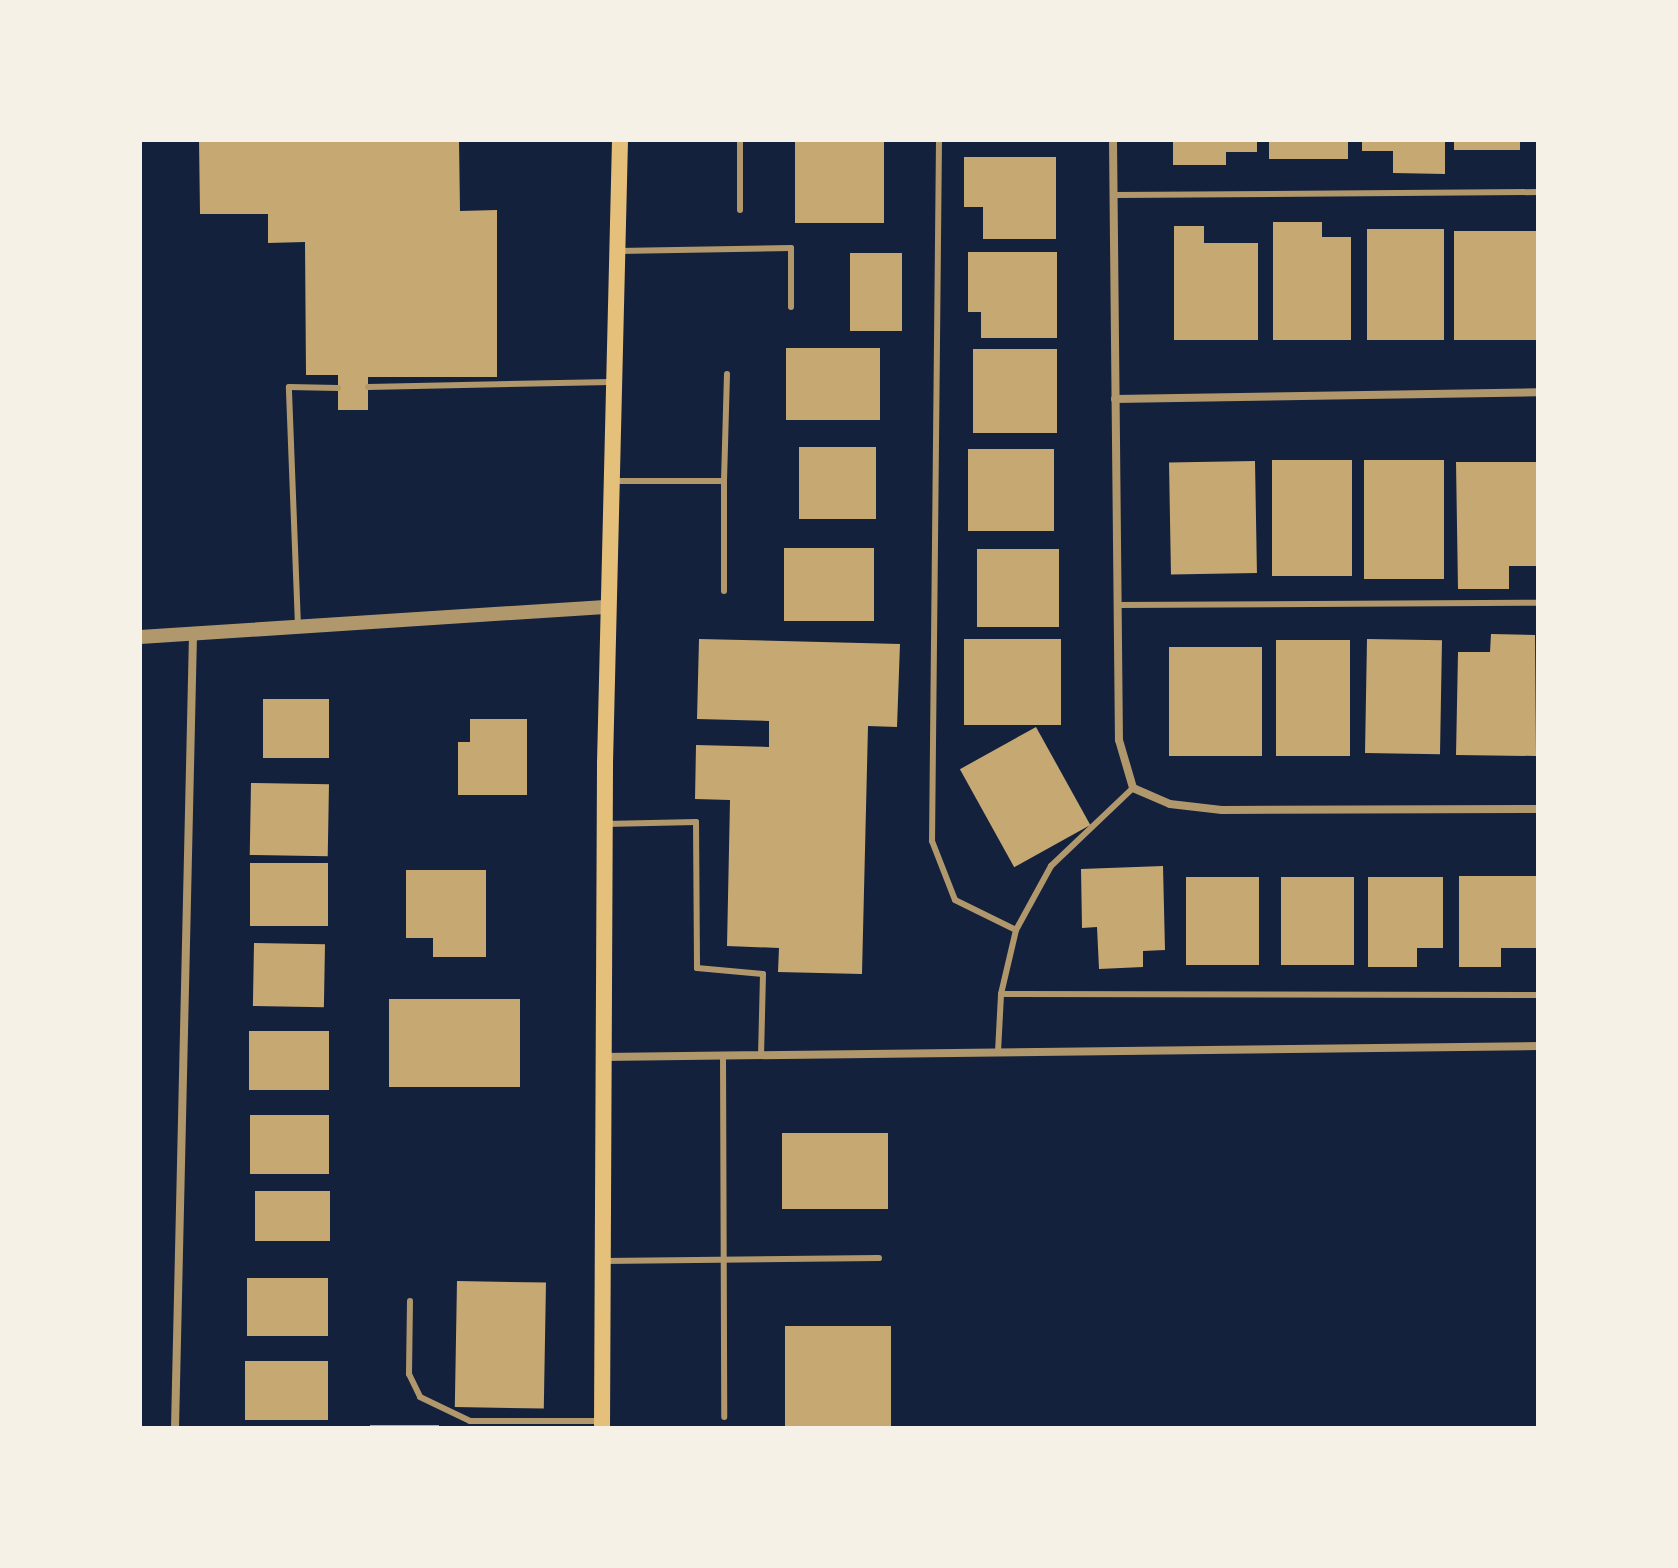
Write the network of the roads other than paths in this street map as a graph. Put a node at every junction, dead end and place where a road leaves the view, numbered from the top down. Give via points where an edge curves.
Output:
1 (620, 140) edge
2 (740, 140) edge
3 (939, 140) edge
4 (1113, 140) edge
5 (1538, 192) edge
6 (1114, 195) junction
7 (740, 210) dead end
8 (618, 251) junction
9 (791, 307) dead end
10 (727, 374) dead end
11 (614, 382) junction
12 (368, 387) dead end
13 (338, 388) dead end
14 (1538, 392) edge
15 (1115, 399) junction
16 (611, 481) junction
17 (724, 481) junction
18 (724, 591) dead end
19 (1538, 603) edge
20 (1118, 605) junction
21 (609, 607) junction
22 (298, 626) junction
23 (193, 633) junction
24 (140, 637) edge
25 (1133, 788) junction
26 (1538, 809) edge
27 (604, 824) junction
28 (1016, 930) junction
29 (1001, 994) junction
30 (1538, 995) edge
31 (1538, 1046) edge
32 (998, 1052) junction
33 (723, 1055) junction
34 (761, 1055) junction
35 (603, 1057) junction
36 (879, 1258) dead end
37 (725, 1260) junction
38 (604, 1261) junction
39 (410, 1301) dead end
40 (724, 1417) dead end
41 (602, 1424) edge
42 (175, 1428) edge

1 - 8 main road
2 - 7 lane
3 - 28 lane via 932,841 955,900
4 - 6 street
5 - 6 lane
6 - 15 street
8 - 9 lane via 791,248
8 - 11 main road
10 - 17 lane
11 - 12 lane
11 - 16 main road
13 - 22 lane via 289,387
14 - 15 street
15 - 20 street
16 - 17 lane
16 - 21 main road
17 - 18 lane
19 - 20 lane
20 - 25 street via 1119,740
21 - 22 street
21 - 27 main road
22 - 23 street
23 - 24 street
23 - 42 street
25 - 26 street via 1170,804 1222,810
25 - 28 lane via 1051,866
27 - 34 lane via 696,822 697,968 763,974
27 - 35 main road
28 - 29 lane
29 - 30 lane
29 - 32 lane
31 - 32 street
32 - 34 street
33 - 34 street
33 - 35 street
33 - 37 lane
35 - 38 main road
36 - 37 lane
37 - 38 lane
37 - 40 lane
38 - 41 main road
39 - 41 lane via 409,1374 420,1397 470,1421

